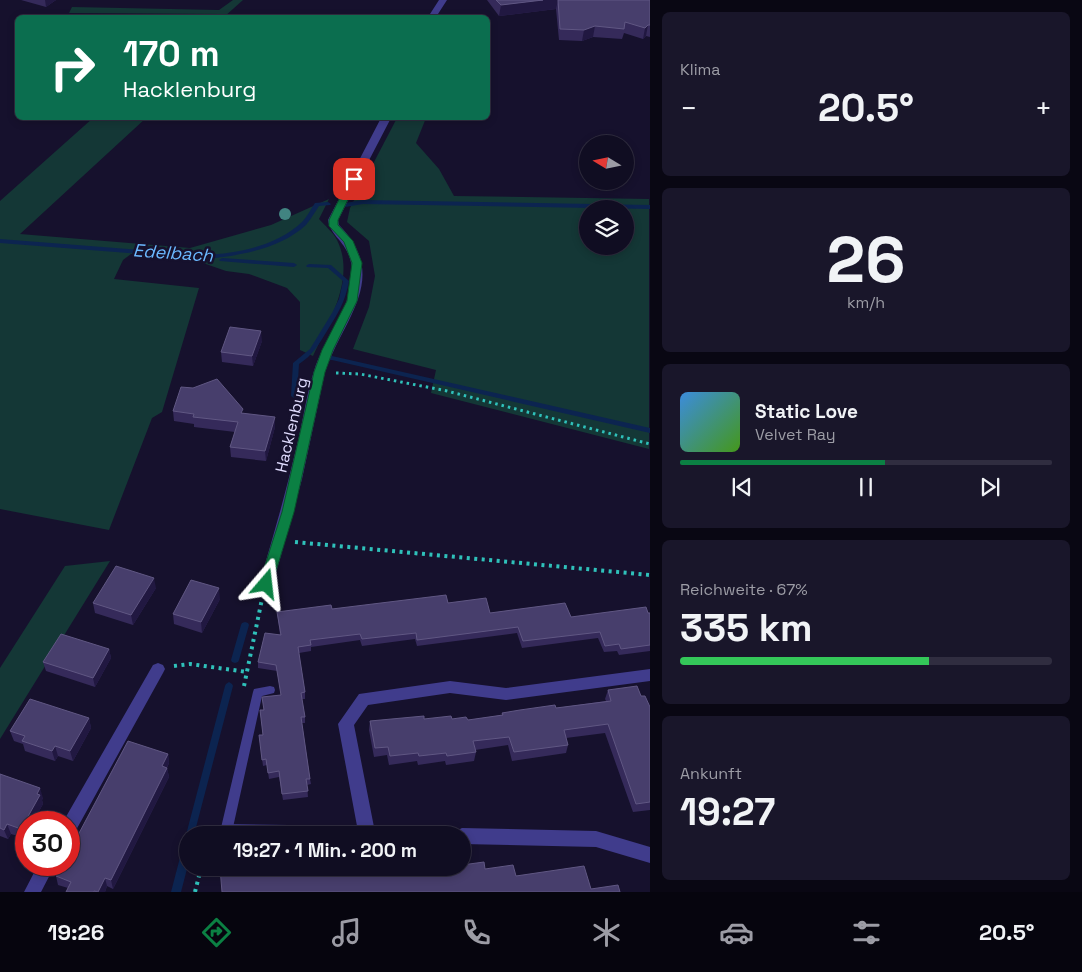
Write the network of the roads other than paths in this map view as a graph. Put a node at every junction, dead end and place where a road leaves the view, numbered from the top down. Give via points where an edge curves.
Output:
1 (443, 0) edge
2 (434, 15) edge
3 (385, 120) edge
4 (266, 584) dead end
5 (158, 669) road end
6 (650, 675) edge
7 (270, 690) dead end
8 (78, 811) edge
9 (227, 826) edge
10 (365, 826) edge
11 (471, 836) edge
12 (650, 855) edge
13 (41, 876) edge
14 (32, 892) edge

1 - 2 street
3 - 4 street, Hacklenburg via 333,220 334,226 348,241 357,263 356,283 352,301 320,372 305,442
5 - 8 street
6 - 10 street via 506,694 450,688 364,699 346,724
7 - 9 lane via 258,692
11 - 12 street via 596,839
13 - 14 street

